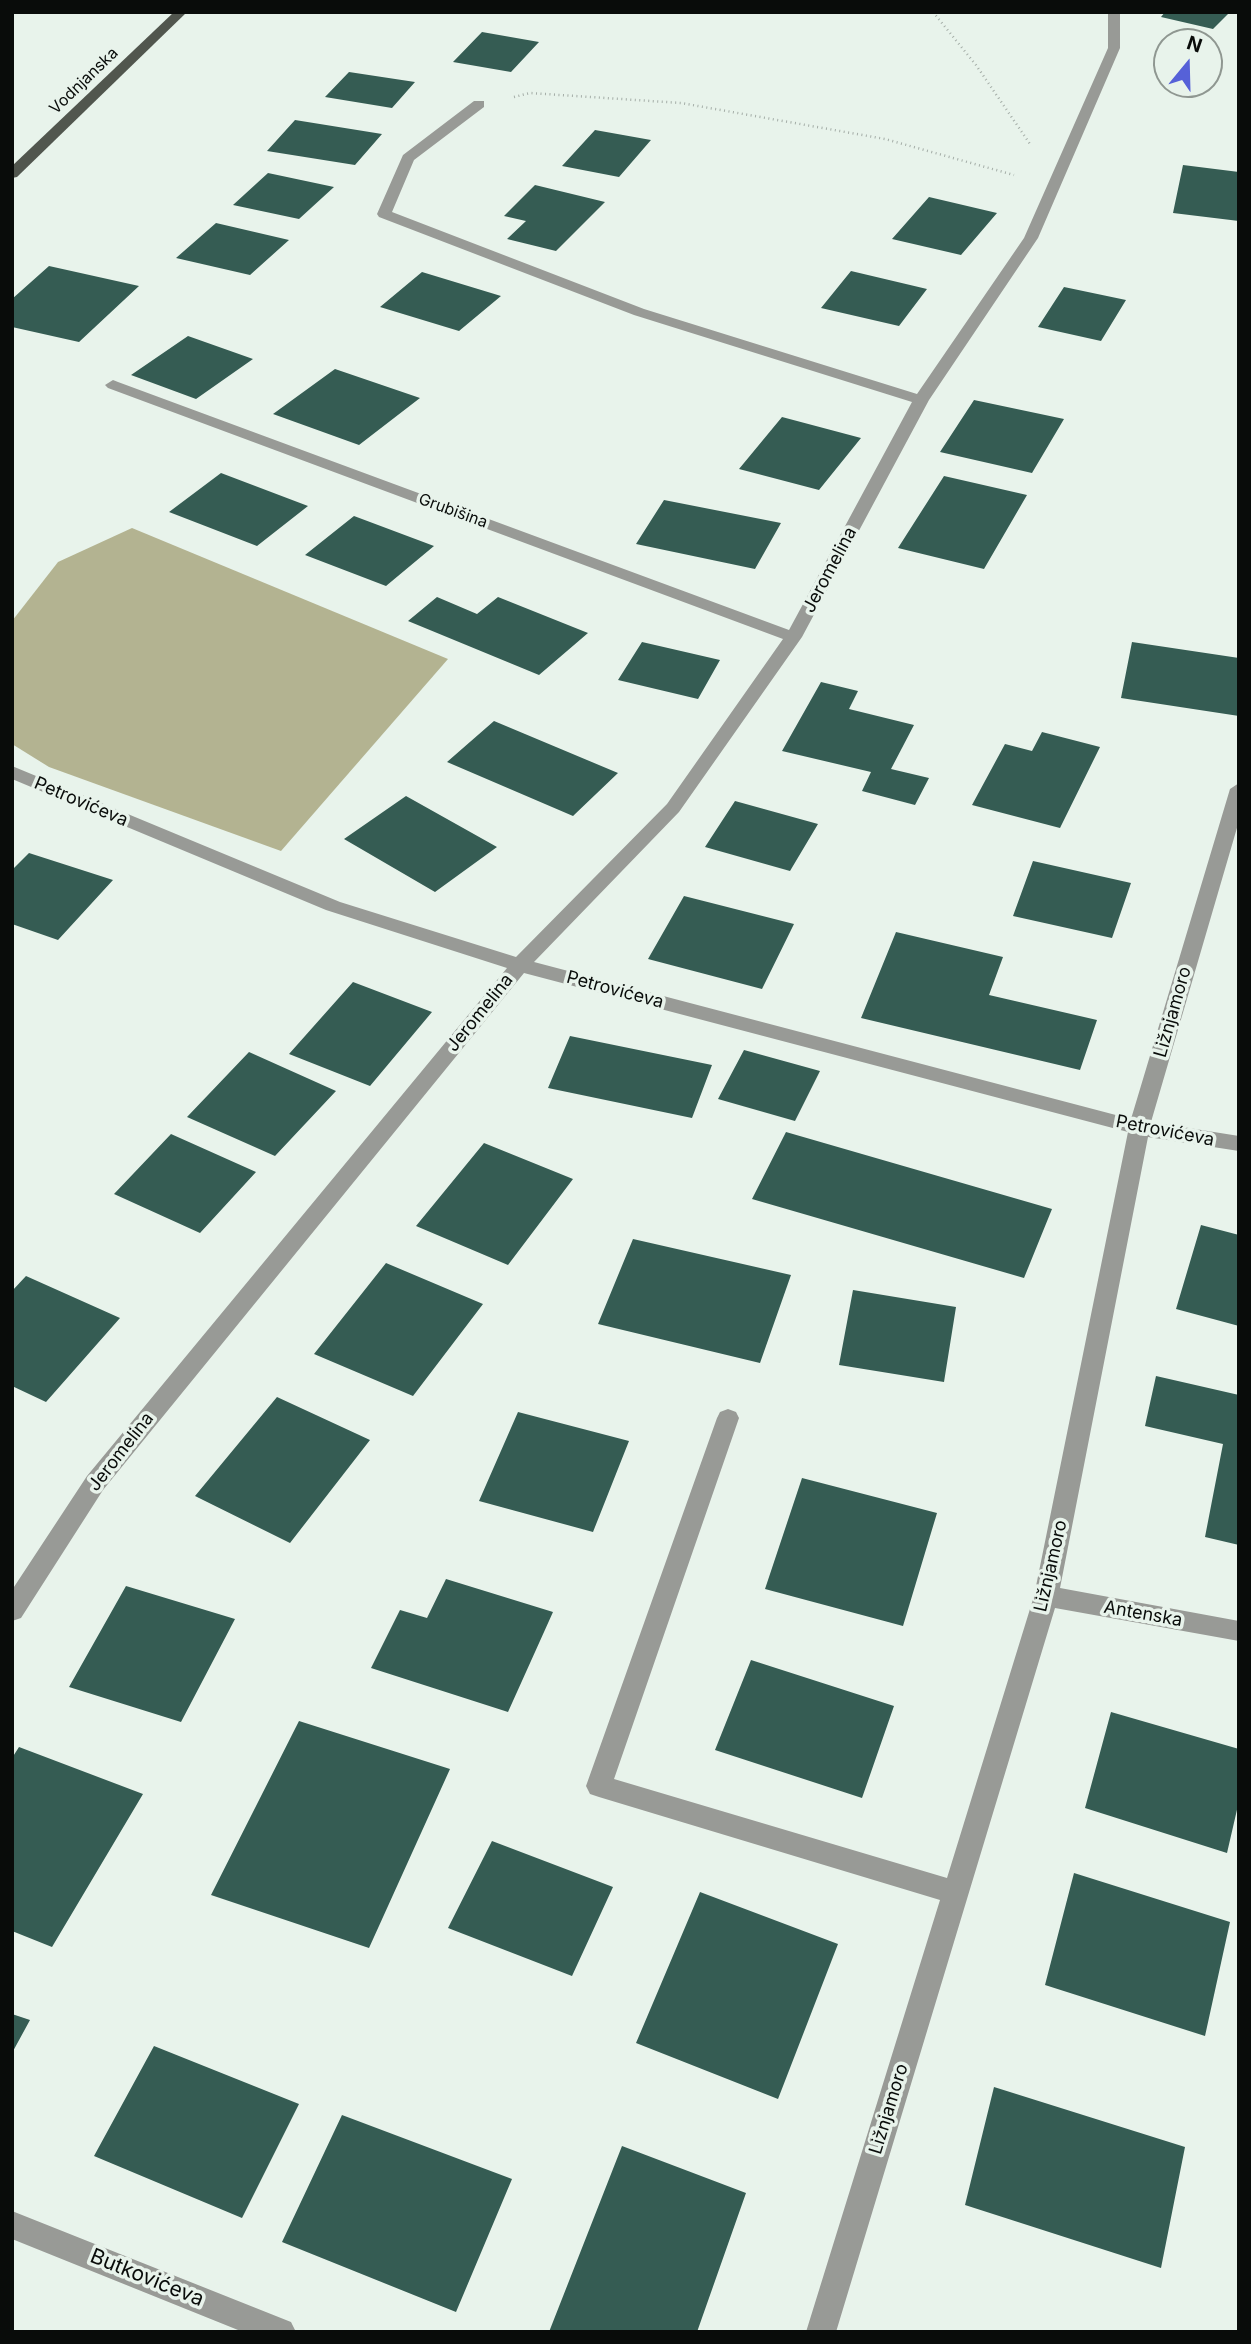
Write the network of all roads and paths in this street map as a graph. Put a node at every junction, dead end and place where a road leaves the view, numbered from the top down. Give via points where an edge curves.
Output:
1 (180, 12) edge
2 (933, 12) edge
3 (1114, 12) edge
4 (479, 104) joint
5 (12, 174) edge
6 (1017, 175) junction
7 (1058, 181) junction
8 (113, 385) dead end
9 (921, 400) junction
10 (793, 637) junction
11 (12, 772) edge
12 (1239, 789) edge
13 (520, 965) junction
14 (1139, 1128) junction
15 (1239, 1144) edge
16 (727, 1418) dead end
17 (1046, 1596) junction
18 (12, 1611) edge
19 (1239, 1631) edge
20 (955, 1893) junction
21 (12, 2225) edge
22 (281, 2332) edge
23 (821, 2332) edge

1 - 5 main road, Vodnjanska
2 - 6 path via 1031,144
3 - 7 street, Jeromelina via 1114,48
4 - 6 path via 530,93 681,103 885,139
4 - 9 street via 408,158 384,214 639,313
6 - 7 path
7 - 9 street, Jeromelina via 1031,238
8 - 10 street, Grubišina
9 - 10 street, Jeromelina
10 - 13 street, Jeromelina via 673,808
11 - 13 street, Petrovićeva via 333,906
12 - 14 street, Ližnjamoro
13 - 14 street, Petrovićeva
13 - 18 street, Jeromelina via 95,1483
14 - 15 street, Petrovićeva
14 - 17 street, Ližnjamoro
16 - 20 street via 599,1786
17 - 19 street, Antenska
17 - 20 street, Ližnjamoro
20 - 23 street, Ližnjamoro
21 - 22 street, Butkovićeva

